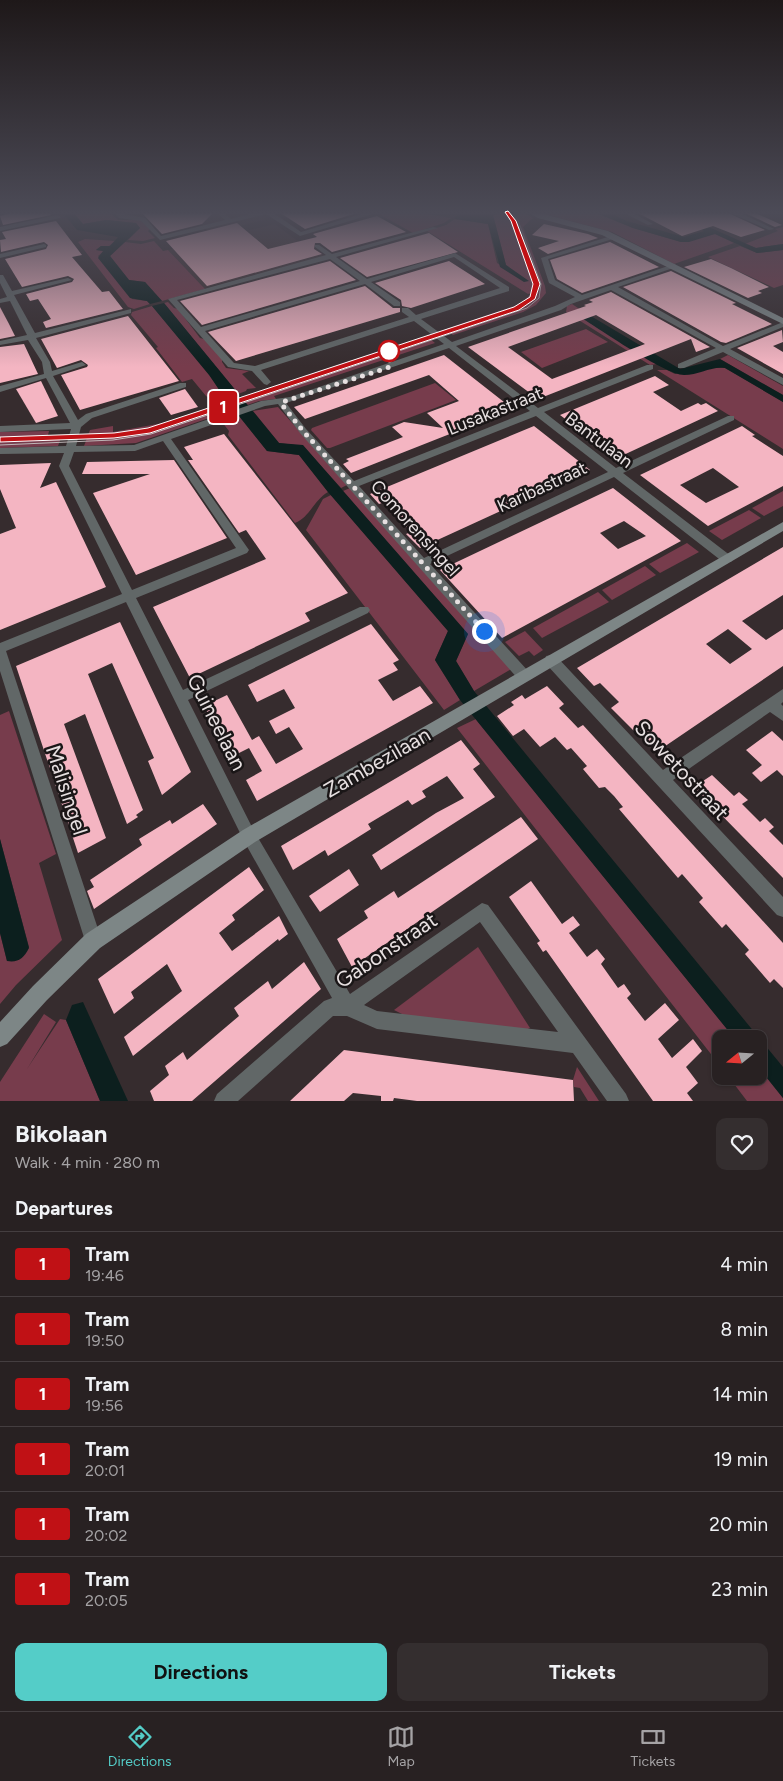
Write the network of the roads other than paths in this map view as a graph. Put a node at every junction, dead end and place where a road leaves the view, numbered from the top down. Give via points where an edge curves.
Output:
1 (305, 263) edge
2 (343, 263) edge
3 (425, 263) edge
4 (468, 263) edge
5 (546, 263) edge
6 (669, 263) edge
7 (674, 266) junction
8 (0, 277) edge
9 (68, 280) dead end
10 (366, 280) junction
11 (612, 287) junction
12 (11, 296) junction
13 (581, 297) junction
14 (0, 301) edge
15 (397, 304) dead end
16 (128, 310) dead end
17 (405, 310) dead end
18 (417, 318) junction
19 (783, 322) edge
20 (200, 330) junction
21 (31, 336) junction
22 (0, 343) edge
23 (451, 346) junction
24 (723, 349) junction
25 (82, 365) dead end
26 (681, 366) dead end
27 (650, 367) dead end
28 (255, 369) junction
29 (48, 374) junction
30 (267, 382) dead end
31 (783, 382) edge
32 (183, 385) dead end
33 (0, 389) edge
34 (282, 402) junction
35 (536, 412) junction
36 (731, 418) dead end
37 (76, 426) junction
38 (0, 429) edge
39 (166, 438) junction
40 (70, 450) junction
41 (0, 451) edge
42 (615, 473) junction
43 (352, 485) junction
44 (783, 526) edge
45 (727, 559) junction
46 (423, 562) junction
47 (128, 597) junction
48 (364, 610) dead end
49 (0, 650) edge
50 (551, 660) junction
51 (524, 676) junction
52 (783, 695) edge
53 (180, 698) junction
54 (771, 704) junction
55 (783, 715) edge
56 (661, 780) junction
57 (249, 836) junction
58 (783, 909) edge
59 (93, 941) junction
60 (347, 1007) junction
61 (0, 1037) edge
62 (579, 1044) junction
63 (224, 1101) edge
64 (619, 1101) edge

1 - 20 street via 172,299
2 - 10 street
3 - 10 street
4 - 18 street via 506,289
5 - 13 street via 552,281
6 - 7 street
7 - 11 street
7 - 19 street
8 - 12 street
9 - 12 street
10 - 15 street
10 - 20 street
11 - 13 street
11 - 24 street
12 - 14 street
12 - 21 street
13 - 23 street
16 - 21 street
17 - 18 street, Bantulaan
18 - 23 street, Bantulaan
18 - 28 street
19 - 24 street
20 - 28 street via 230,366
21 - 22 street
21 - 29 street via 46,362
23 - 34 street
23 - 35 street, Bantulaan
24 - 26 street
24 - 31 street
25 - 29 street
27 - 35 street, Lusakastraat
28 - 30 street
29 - 33 street
29 - 37 street
32 - 37 street via 89,416
34 - 39 street via 250,408
34 - 43 street, Comorensingel via 285,410
35 - 42 street, Bantulaan
35 - 43 street, Lusakastraat
36 - 42 street, Karibastraat
37 - 38 street
37 - 40 street, Guineelaan
39 - 40 street via 135,448
39 - 47 street via 243,550
40 - 41 street
40 - 47 street, Guineelaan via 64,466
42 - 45 street, Bantulaan
42 - 46 street, Karibastraat
43 - 46 street, Comorensingel
44 - 45 street, Zambezilaan
45 - 50 street, Zambezilaan
46 - 51 street, Comorensingel
47 - 49 street
47 - 53 street, Guineelaan
48 - 53 street
49 - 59 street, Malisingel
50 - 51 street, Zambezilaan
50 - 56 street, Sowetostraat
51 - 57 street, Zambezilaan
52 - 54 street
53 - 57 street, Guineelaan
54 - 55 street
54 - 56 street
56 - 58 street, Sowetostraat
57 - 59 street, Zambezilaan
57 - 60 street, Guineelaan
59 - 61 street, Zambezilaan via 40,992
60 - 62 street via 377,1020
60 - 62 street, Gabonstraat via 482,911
60 - 63 street, Gabonstraat via 330,1007
62 - 64 street

